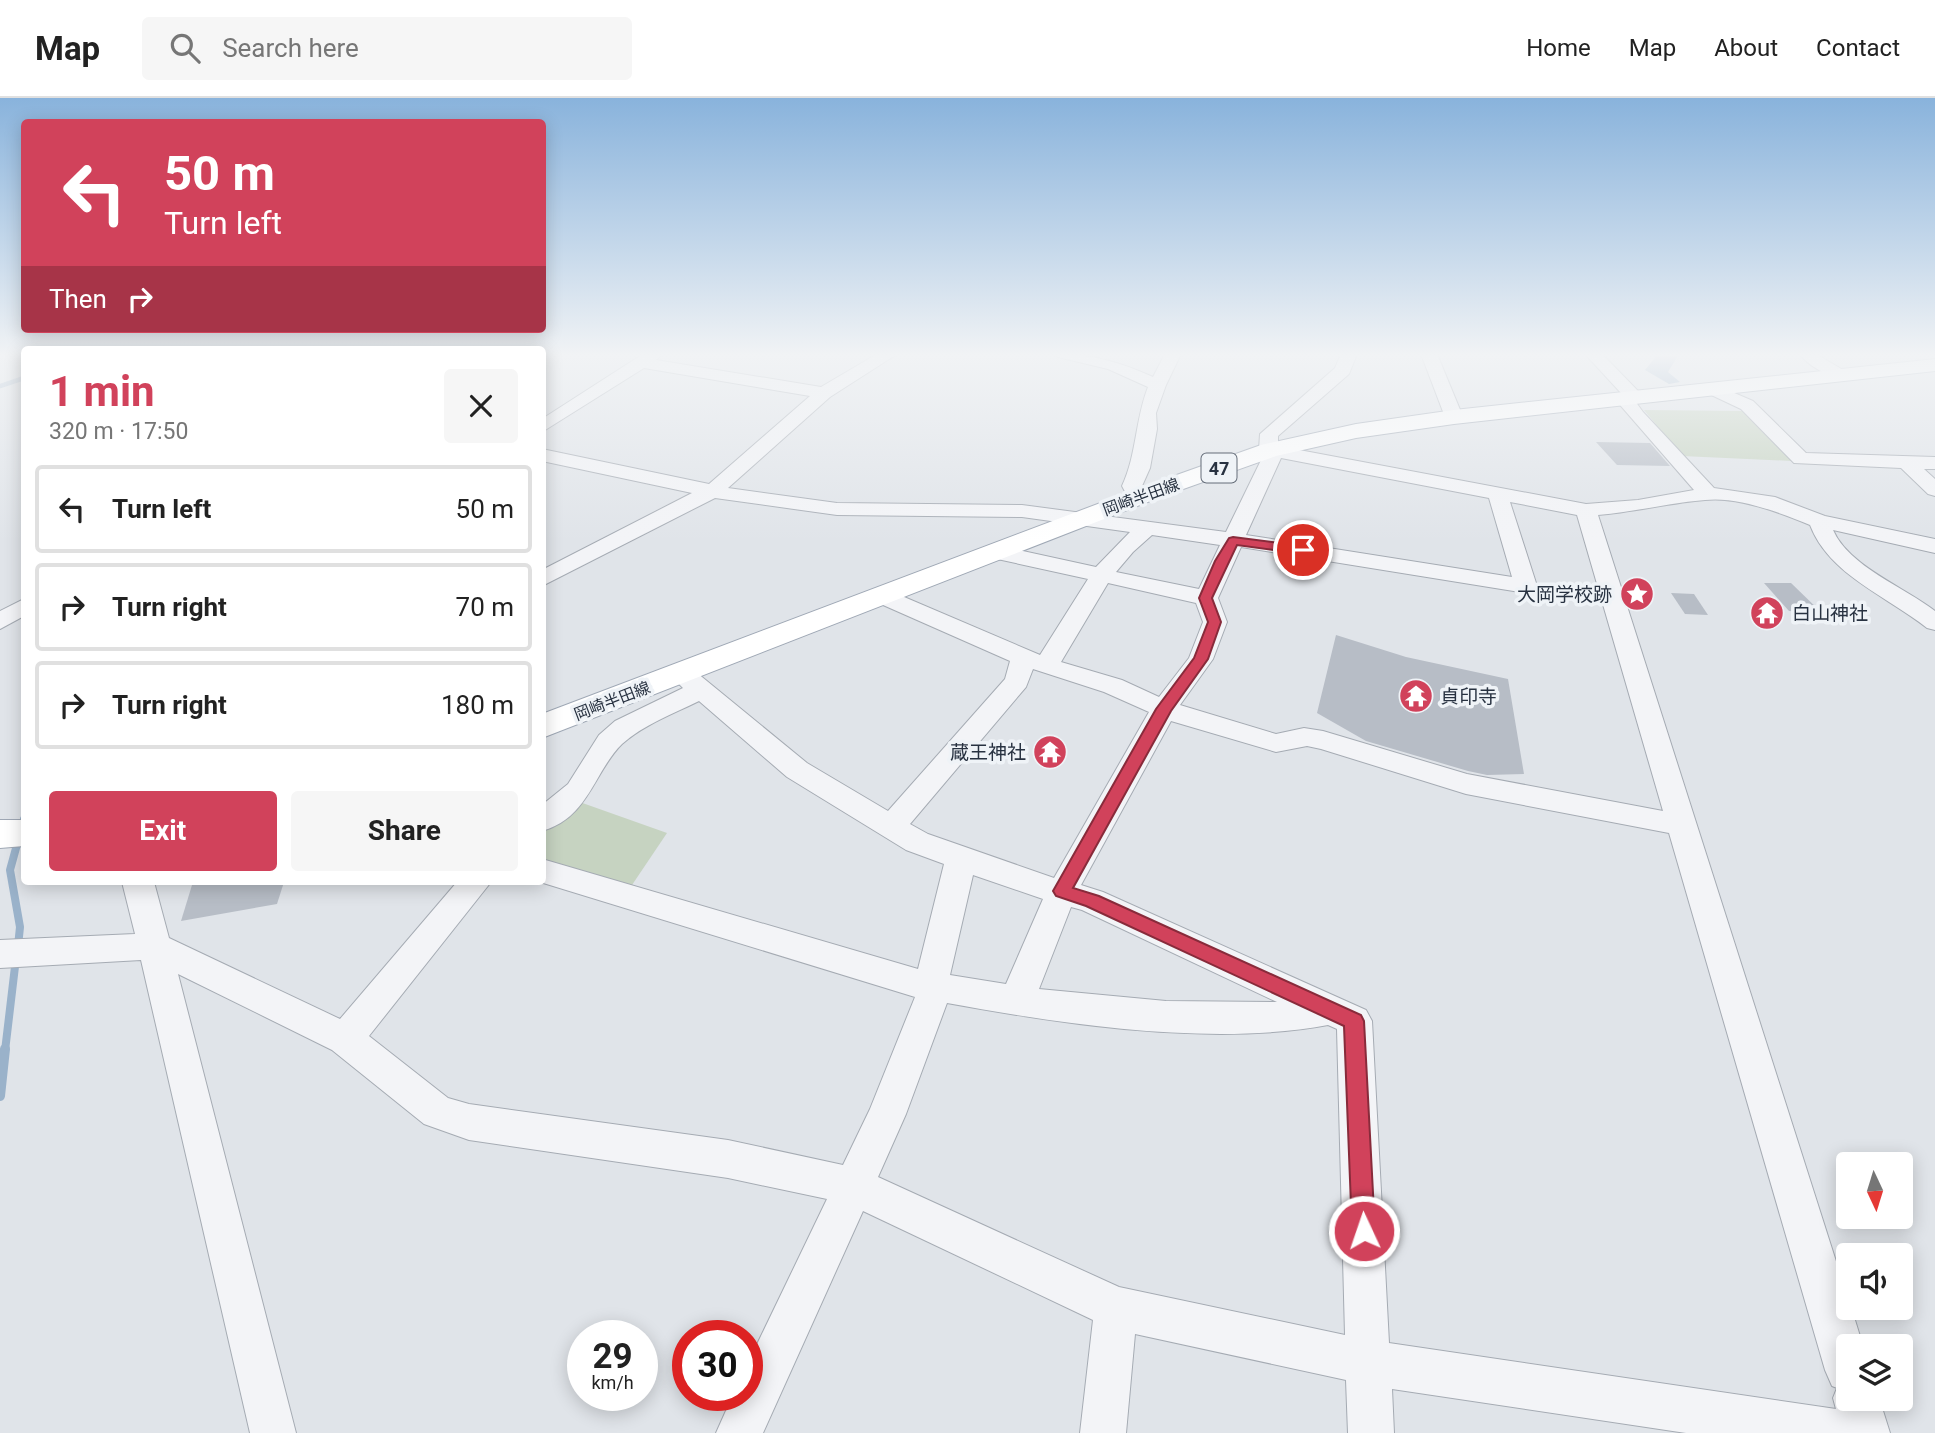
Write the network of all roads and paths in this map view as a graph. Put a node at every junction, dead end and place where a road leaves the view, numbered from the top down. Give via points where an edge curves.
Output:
1 (798, 416) edge
2 (1147, 416) edge
3 (1289, 416) edge
4 (1460, 416) edge
5 (1636, 416) edge
6 (1758, 416) edge
7 (1454, 417) joint
8 (1271, 451) junction
9 (546, 456) edge
10 (1906, 462) junction
11 (1935, 463) edge
12 (714, 490) junction
13 (1935, 490) edge
14 (1708, 494) junction
15 (1498, 495) junction
16 (1137, 497) junction
17 (1586, 510) junction
18 (1082, 519) junction
19 (1819, 521) junction
20 (1147, 528) junction
21 (1233, 541) junction
22 (1935, 546) edge
23 (996, 552) junction
24 (546, 577) edge
25 (1100, 577) junction
26 (882, 596) junction
27 (1206, 598) junction
28 (21, 608) edge
29 (0, 622) edge
30 (1935, 623) edge
31 (1035, 661) junction
32 (692, 682) junction
33 (1164, 709) junction
34 (546, 726) edge
35 (546, 818) edge
36 (1684, 825) junction
37 (891, 827) junction
38 (21, 832) edge
39 (0, 834) edge
40 (961, 858) junction
41 (546, 871) edge
42 (139, 885) edge
43 (473, 885) edge
44 (1062, 891) junction
45 (153, 946) junction
46 (0, 954) edge
47 (933, 986) junction
48 (1017, 1000) junction
49 (1330, 1010) junction
50 (345, 1039) junction
51 (853, 1186) junction
52 (1116, 1308) junction
53 (1837, 1334) edge
54 (1370, 1363) junction
55 (1861, 1411) edge
56 (274, 1433) edge
57 (739, 1433) edge
58 (1103, 1433) edge
59 (1371, 1433) edge
60 (1842, 1433) edge
61 (1867, 1433) edge

1 - 12 street
2 - 16 street via 1140,468 1132,486
3 - 8 street via 1269,434
4 - 7 main road, 岡崎半田線 / 47
5 - 14 street
6 - 10 street via 1801,460
7 - 8 main road, 岡崎半田線 / 47 via 1356,431
8 - 15 street
8 - 16 main road, 岡崎半田線 / 47
8 - 21 street
9 - 12 street
10 - 11 street
10 - 13 street
12 - 18 street via 837,509 1047,512
12 - 24 street
14 - 17 street
14 - 19 street via 1775,503
15 - 17 street
15 - 21 street via 1526,586
16 - 18 main road, 岡崎半田線 / 47
17 - 36 street
18 - 20 street
18 - 23 main road, 岡崎半田線 / 47
19 - 22 street
19 - 30 street via 1821,533 1844,559
20 - 21 street
20 - 25 street
21 - 27 street
23 - 25 street
23 - 26 main road, 岡崎半田線 / 47
25 - 27 street
25 - 31 street via 1078,617
26 - 31 street
26 - 32 main road, 岡崎半田線 / 47
27 - 33 street via 1214,622 1201,659
28 - 29 street
31 - 33 street via 1113,686
31 - 37 street
32 - 34 main road, 岡崎半田線 / 47
32 - 35 street via 609,741 578,790
32 - 37 street via 797,770
33 - 36 street via 1276,743 1304,737 1323,740 1466,784
33 - 44 street
36 - 53 street
37 - 40 street
38 - 39 main road
40 - 44 street
40 - 47 street
41 - 47 street
42 - 45 street
43 - 50 street
44 - 48 street
44 - 49 street
45 - 46 street
45 - 50 street
45 - 56 street
47 - 48 street
47 - 51 street via 887,1114
48 - 49 street via 1152,1016 1281,1019
49 - 54 street via 1354,1021
50 - 51 street via 437,1112 469,1122 728,1158
51 - 52 street
51 - 57 street
52 - 54 street
52 - 58 street
54 - 59 street
54 - 60 street
55 - 61 street

